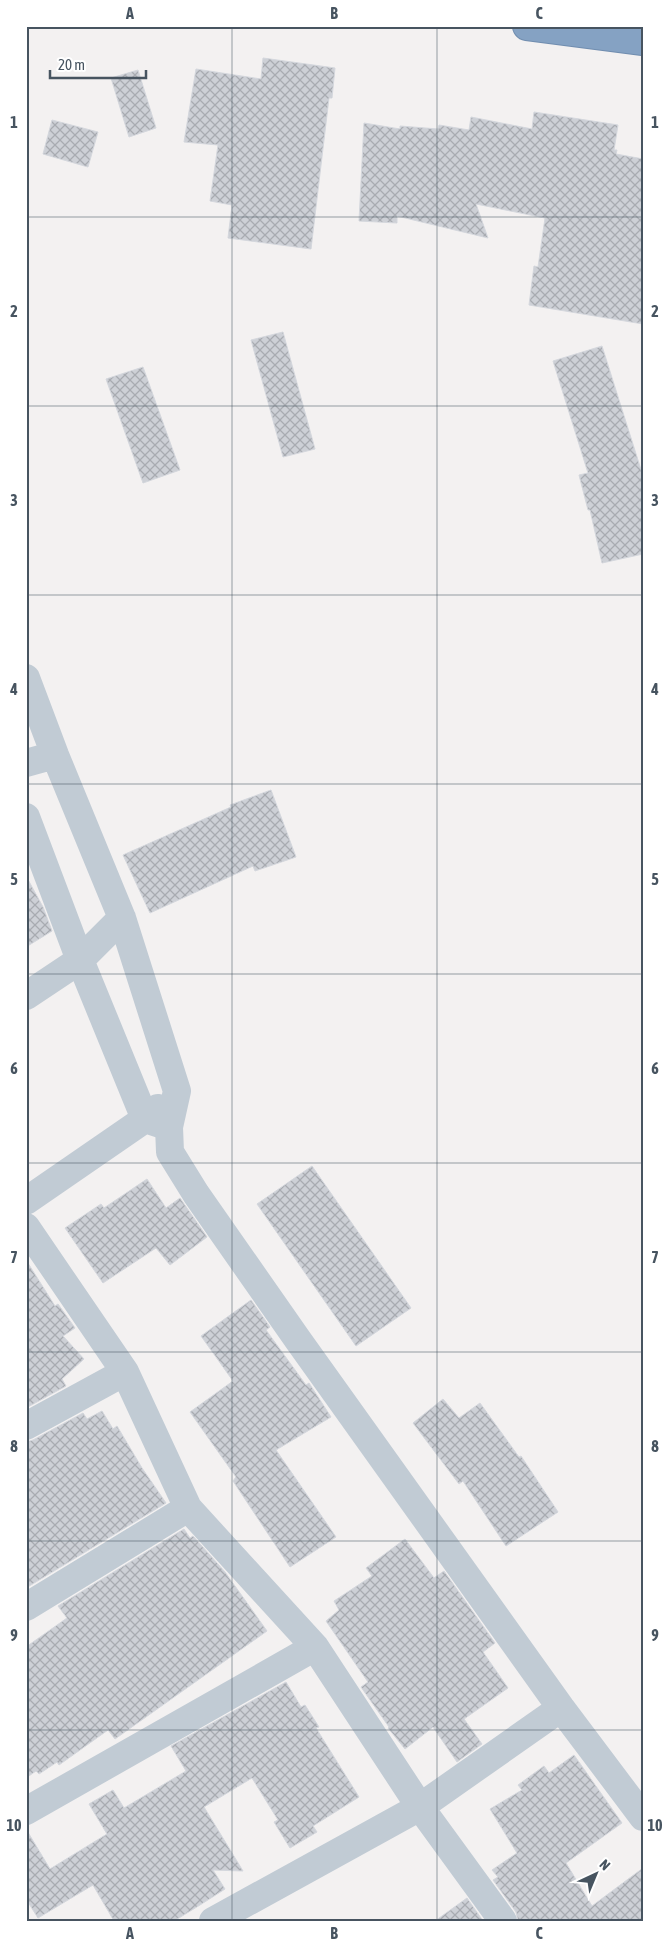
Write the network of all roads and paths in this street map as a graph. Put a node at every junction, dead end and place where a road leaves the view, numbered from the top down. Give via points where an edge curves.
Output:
1 (527, 26) edge
2 (643, 41) edge
3 (26, 678) edge
4 (55, 755) junction
5 (26, 763) edge
6 (26, 817) edge
7 (122, 918) junction
8 (80, 960) junction
9 (26, 996) edge
10 (157, 1123) junction
11 (26, 1200) edge
12 (26, 1227) edge
13 (125, 1372) junction
14 (26, 1426) edge
15 (188, 1508) junction
16 (26, 1606) edge
17 (315, 1647) junction
18 (561, 1708) junction
19 (420, 1807) junction
20 (26, 1811) edge
21 (643, 1817) edge
22 (213, 1921) edge
23 (503, 1921) edge

1 - 2 highway
3 - 4 street
4 - 5 street
4 - 7 street
6 - 8 street
7 - 8 street
7 - 10 street via 177,1090
8 - 9 street
8 - 10 street
10 - 11 street
10 - 18 street via 170,1152 196,1194
12 - 13 street
13 - 14 street
13 - 15 street
15 - 16 street
15 - 17 street
17 - 19 street
17 - 20 street
18 - 19 street
18 - 21 street
19 - 22 street
19 - 23 street

